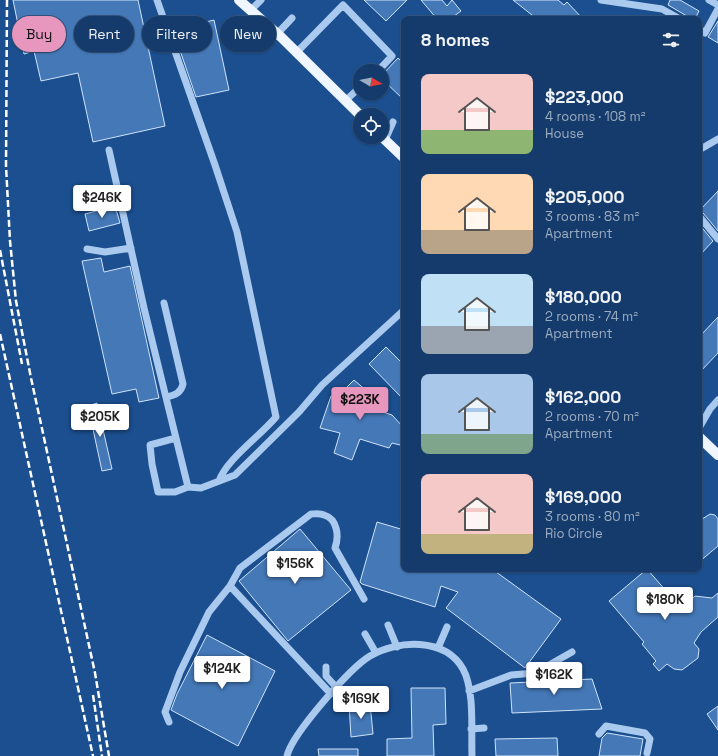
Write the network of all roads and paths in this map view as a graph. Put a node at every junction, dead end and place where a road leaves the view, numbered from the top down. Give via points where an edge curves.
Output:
1 (157, 0) edge
2 (239, 0) edge
3 (261, 0) edge
4 (601, 0) edge
5 (709, 0) edge
6 (637, 3) edge
7 (718, 5) edge
8 (718, 9) edge
9 (251, 10) junction
10 (675, 16) edge
11 (292, 18) dead end
12 (702, 32) edge
13 (277, 34) junction
14 (296, 53) junction
15 (385, 64) edge
16 (353, 94) edge
17 (345, 101) junction
18 (353, 108) edge
19 (393, 122) dead end
20 (389, 128) edge
21 (718, 139) edge
22 (389, 144) edge
23 (702, 148) edge
24 (109, 150) dead end
25 (401, 155) edge
26 (702, 220) edge
27 (718, 239) edge
28 (131, 248) junction
29 (87, 249) dead end
30 (164, 303) dead end
31 (401, 316) edge
32 (167, 397) junction
33 (718, 400) edge
34 (702, 424) edge
35 (176, 438) junction
36 (702, 439) edge
37 (718, 455) edge
38 (219, 481) junction
39 (188, 487) junction
40 (230, 586) junction
41 (364, 599) dead end
42 (388, 625) dead end
43 (447, 627) dead end
44 (365, 634) dead end
45 (397, 647) junction
46 (438, 648) junction
47 (572, 652) dead end
48 (376, 653) junction
49 (326, 667) dead end
50 (337, 688) junction
51 (470, 691) junction
52 (332, 694) junction
53 (169, 722) dead end
54 (484, 728) dead end
55 (471, 729) junction
56 (598, 734) dead end
57 (647, 753) dead end
58 (287, 756) edge
59 (472, 756) edge

1 - 38 street via 237,232 276,417 223,471
2 - 9 main road
3 - 9 street
4 - 6 street
5 - 7 street
6 - 10 street via 662,9
8 - 12 street via 705,33
9 - 13 main road
11 - 13 street
13 - 14 main road
14 - 15 street via 343,4 392,56
14 - 17 main road
16 - 17 street
17 - 18 main road
19 - 20 street
21 - 23 street
22 - 25 main road
24 - 28 street
26 - 27 street
28 - 29 street via 105,252
28 - 32 street
30 - 32 street via 183,384 178,394
31 - 38 street via 322,385 299,412 235,474
32 - 35 street
33 - 34 street
35 - 39 street
35 - 39 street via 150,445 158,492 175,492
36 - 37 main road
38 - 39 street via 201,488
40 - 41 street via 240,568 311,514 325,515 335,524 338,540 335,548
40 - 52 street
40 - 53 street via 209,612 180,672 165,712
42 - 45 street
43 - 46 street
44 - 48 street
45 - 46 street via 416,645
45 - 48 street
46 - 51 street via 458,662 466,676
47 - 51 street via 535,673 511,675
48 - 50 street via 356,667
49 - 50 street via 326,676
50 - 52 street
51 - 55 street
52 - 58 street via 296,736
54 - 55 street
55 - 59 street
56 - 57 street via 606,726 645,733 650,739

